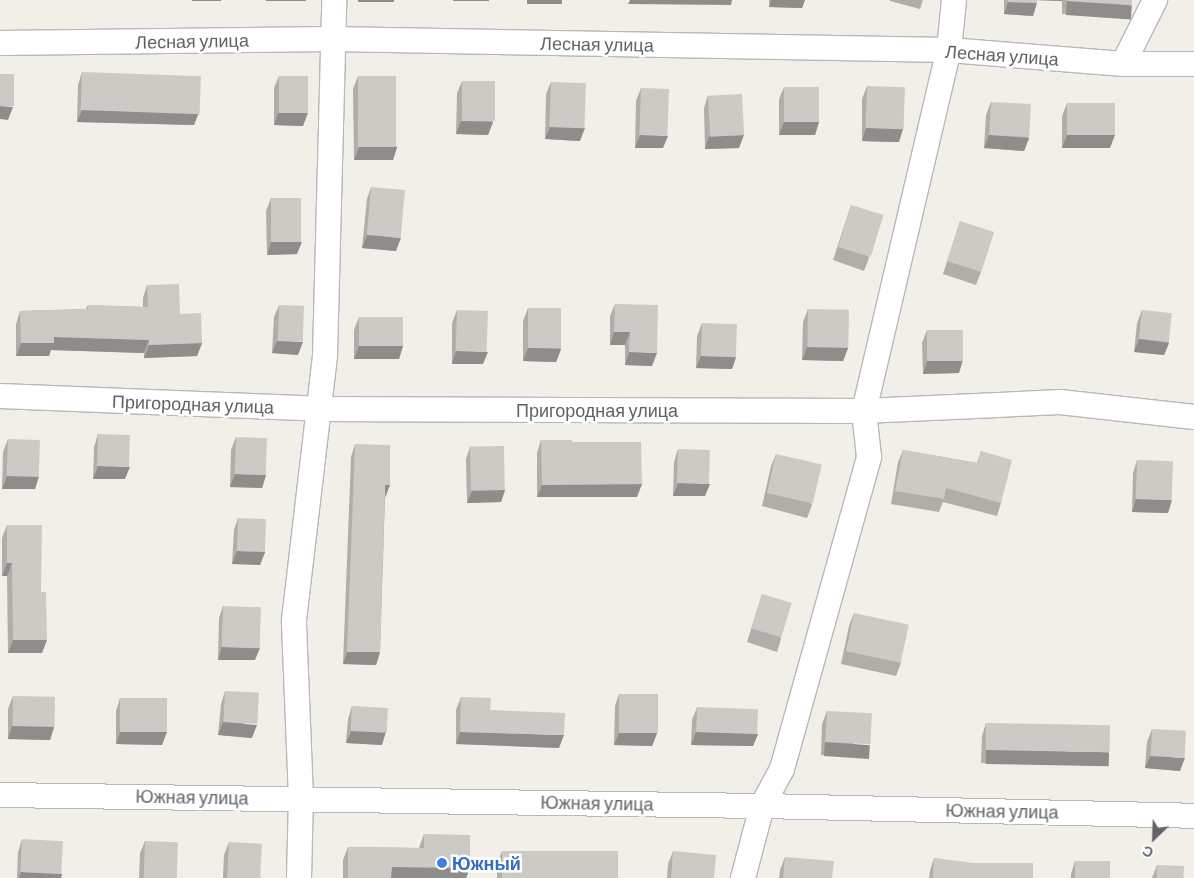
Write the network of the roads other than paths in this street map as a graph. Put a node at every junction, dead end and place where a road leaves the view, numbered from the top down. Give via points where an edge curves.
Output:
1 (334, 0) edge
2 (954, 0) edge
3 (1155, 0) edge
4 (332, 39) junction
5 (0, 43) edge
6 (949, 50) junction
7 (1123, 64) junction
8 (1194, 64) edge
9 (0, 396) edge
10 (320, 409) junction
11 (864, 411) junction
12 (1194, 418) edge
13 (0, 795) edge
14 (301, 798) junction
15 (762, 806) junction
16 (1194, 816) edge
17 (299, 878) edge
18 (743, 878) edge

1 - 4 street
2 - 6 street
3 - 7 street
4 - 5 street, Лесная улица
4 - 6 street, Лесная улица
4 - 10 street via 325,355
6 - 7 street, Лесная улица
6 - 11 street
7 - 8 street, Лесная улица
9 - 10 street, Пригородная улица
10 - 11 street, Пригородная улица
10 - 14 street via 294,620
11 - 12 street, Пригородная улица via 1060,402
11 - 15 street via 870,457 782,769
13 - 14 street, Южная улица
14 - 15 street, Южная улица
14 - 17 street
15 - 16 street, Южная улица
15 - 18 street

